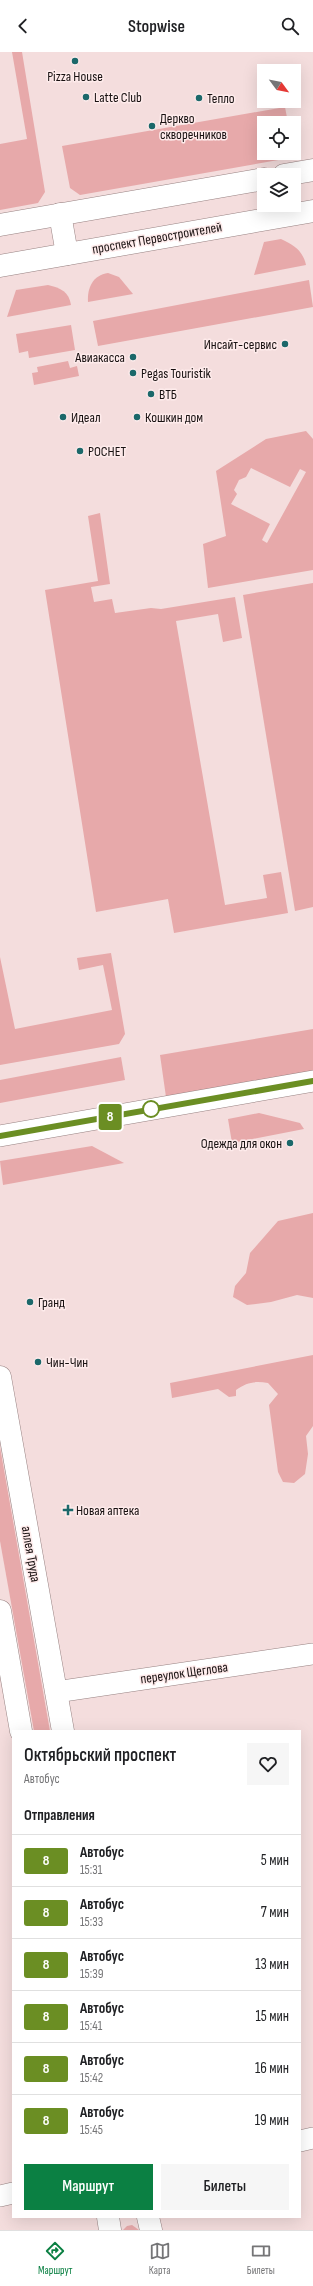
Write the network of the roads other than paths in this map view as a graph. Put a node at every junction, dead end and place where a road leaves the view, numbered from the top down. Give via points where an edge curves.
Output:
1 (313, 171) edge
2 (301, 173) edge
3 (257, 179) edge
4 (313, 211) edge
5 (60, 214) junction
6 (0, 225) edge
7 (67, 254) junction
8 (0, 266) edge
9 (313, 1081) edge
10 (0, 1136) edge
11 (0, 1377) edge
12 (0, 1611) edge
13 (313, 1654) edge
14 (56, 1692) junction
15 (21, 1730) edge
16 (62, 1730) edge
17 (313, 2138) edge
18 (301, 2141) edge
19 (12, 2193) edge
20 (0, 2196) edge
21 (108, 2218) edge
22 (148, 2218) edge
23 (110, 2230) edge
24 (151, 2230) edge

1 - 2 main road
3 - 5 main road
4 - 7 main road, проспект Первостроителей
5 - 6 main road
5 - 7 main road
7 - 8 main road, проспект Первостроителей
9 - 10 street
11 - 14 main road, аллея Труда
12 - 15 main road
13 - 14 street, переулок Щеглова
14 - 16 main road, аллея Труда
17 - 18 street
19 - 20 street
21 - 23 main road
22 - 24 main road

